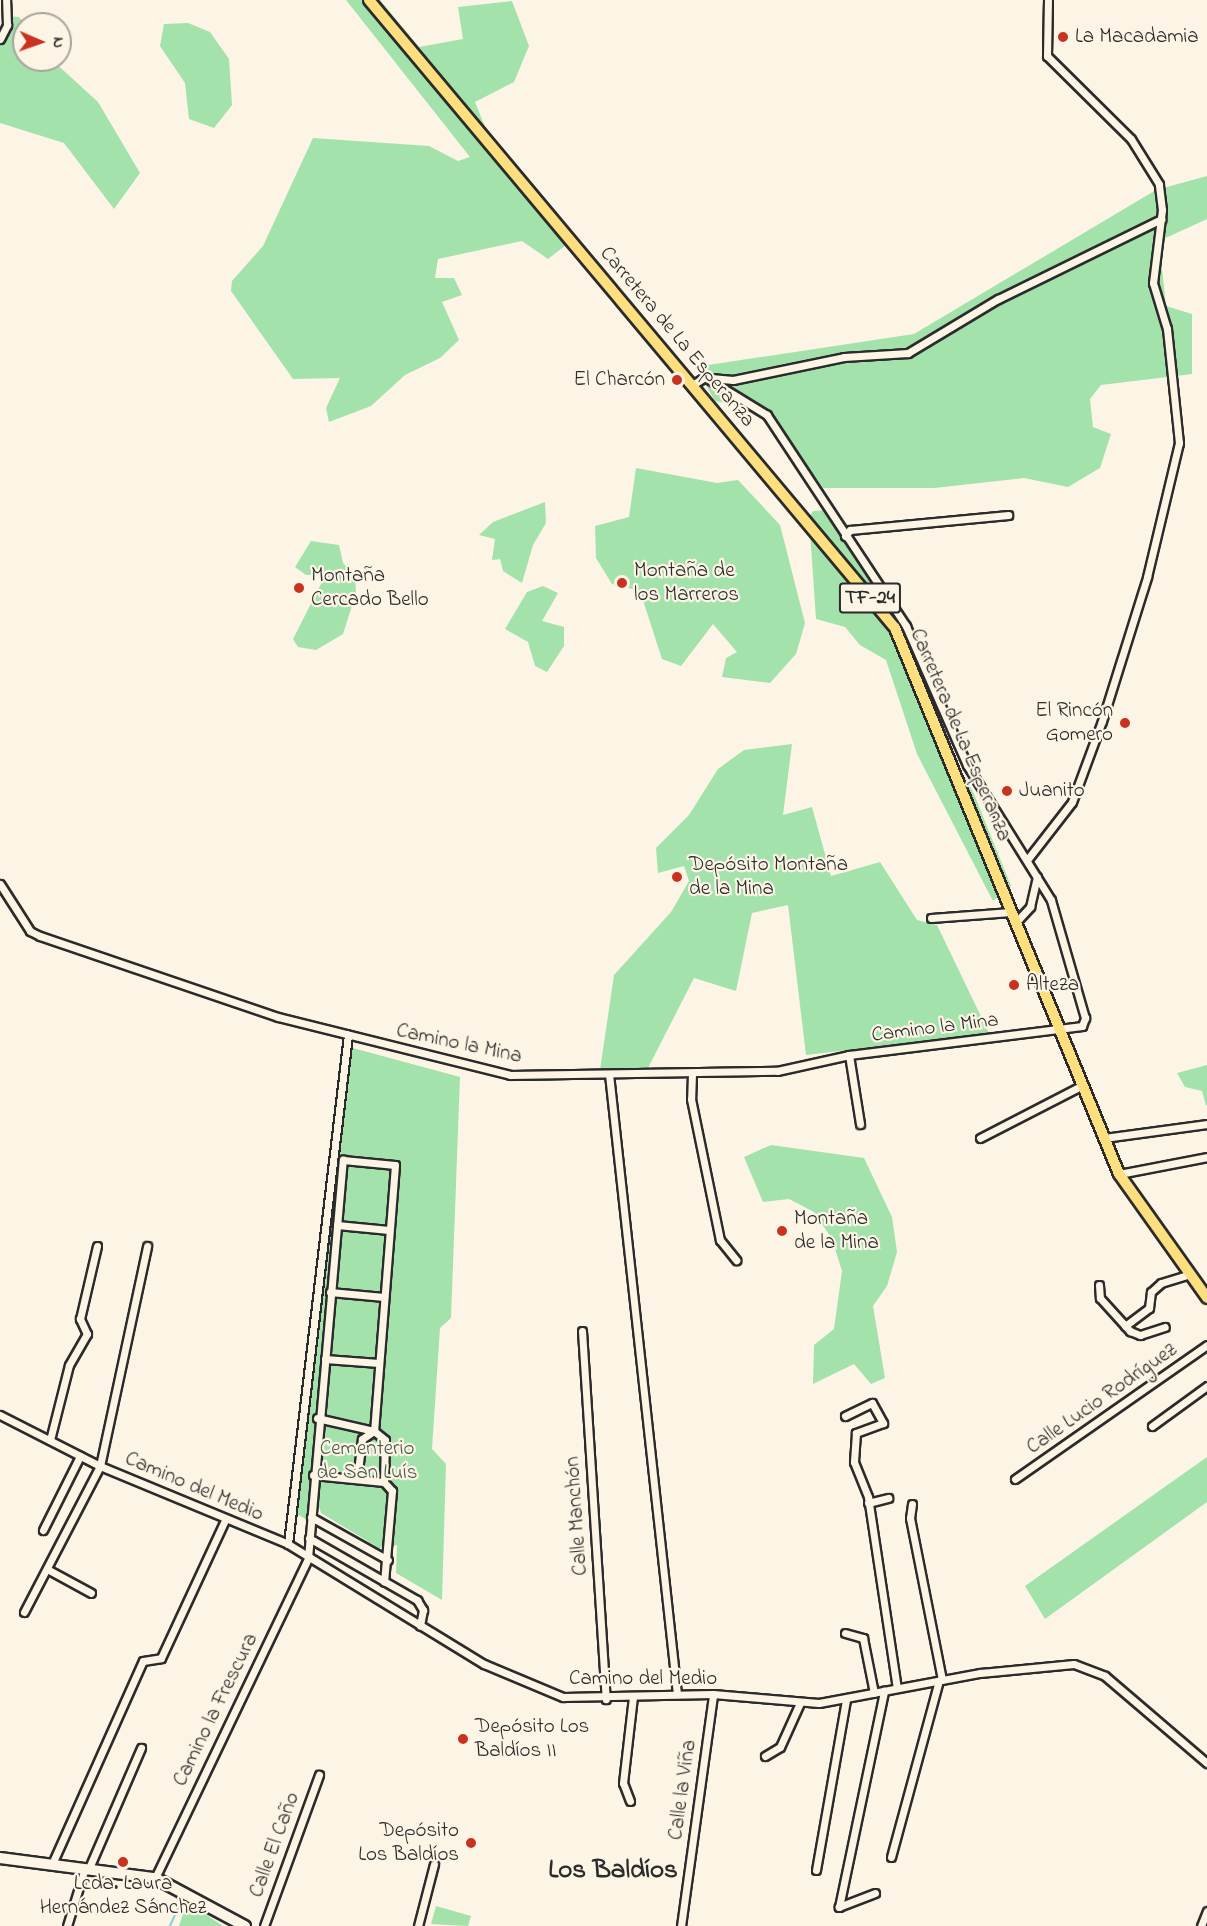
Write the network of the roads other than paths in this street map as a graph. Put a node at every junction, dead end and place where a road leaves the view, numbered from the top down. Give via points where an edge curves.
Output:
1 (6, 0) edge
2 (369, 0) edge
3 (1048, 0) edge
4 (0, 39) edge
5 (1161, 219) junction
6 (705, 377) junction
7 (692, 385) junction
8 (1008, 515) dead end
9 (844, 536) junction
10 (1027, 860) junction
11 (1037, 877) junction
12 (0, 884) edge
13 (1013, 917) junction
14 (931, 918) dead end
15 (1060, 1029) junction
16 (348, 1035) junction
17 (849, 1055) junction
18 (609, 1074) junction
19 (692, 1074) junction
20 (1083, 1085) junction
21 (860, 1124) dead end
22 (1207, 1124) edge
23 (980, 1138) dead end
24 (1104, 1138) junction
25 (1207, 1157) edge
26 (1119, 1174) junction
27 (337, 1225) junction
28 (389, 1230) junction
29 (97, 1246) dead end
30 (147, 1246) dead end
31 (736, 1260) dead end
32 (1190, 1274) junction
33 (1099, 1285) dead end
34 (330, 1292) junction
35 (384, 1297) junction
36 (1207, 1298) edge
37 (1125, 1326) junction
38 (1165, 1327) dead end
39 (582, 1331) dead end
40 (1207, 1345) edge
41 (325, 1359) junction
42 (379, 1363) junction
43 (1207, 1386) edge
44 (0, 1415) edge
45 (845, 1416) dead end
46 (317, 1418) junction
47 (1152, 1426) dead end
48 (374, 1431) junction
49 (50, 1440) junction
50 (80, 1456) junction
51 (99, 1466) junction
52 (313, 1475) junction
53 (357, 1479) junction
54 (1015, 1479) dead end
55 (384, 1482) junction
56 (888, 1498) dead end
57 (868, 1503) junction
58 (912, 1504) dead end
59 (311, 1517) junction
60 (225, 1520) junction
61 (43, 1530) dead end
62 (309, 1538) junction
63 (288, 1545) junction
64 (308, 1558) junction
65 (388, 1560) junction
66 (47, 1569) junction
67 (384, 1582) junction
68 (91, 1593) dead end
69 (24, 1612) dead end
70 (420, 1626) junction
71 (845, 1633) dead end
72 (940, 1680) junction
73 (897, 1688) junction
74 (884, 1691) junction
75 (874, 1693) junction
76 (678, 1694) junction
77 (713, 1694) junction
78 (633, 1697) junction
79 (606, 1698) junction
80 (846, 1700) junction
81 (800, 1703) junction
82 (141, 1748) dead end
83 (765, 1756) dead end
84 (1207, 1763) edge
85 (319, 1775) dead end
86 (630, 1801) dead end
87 (891, 1857) dead end
88 (0, 1858) edge
89 (52, 1864) junction
90 (434, 1864) dead end
91 (87, 1868) junction
92 (816, 1870) dead end
93 (155, 1878) junction
94 (875, 1893) dead end
95 (1207, 1911) edge
96 (67, 1926) edge
97 (245, 1926) edge
98 (264, 1926) edge
99 (418, 1926) edge
100 (681, 1926) edge
101 (1201, 1926) edge

1 - 4 street via 7,25
2 - 7 main road, Carretera de La Esperanza / TF-24
3 - 5 street via 1047,56 1149,164 1161,195
5 - 6 street via 998,299 908,353 844,357 733,380
5 - 10 street via 1153,283 1167,329 1178,456 1102,721 1072,802
6 - 7 street
6 - 9 street via 767,415
7 - 13 main road, Carretera de La Esperanza / TF-24 via 895,627
8 - 9 street via 850,530
9 - 10 street via 906,626 967,765
10 - 11 street
11 - 13 street via 1030,907
11 - 15 street, Camino la Mina via 1058,919 1085,1018 1082,1026
12 - 16 street, Camino la Mina via 30,931 40,936 122,960 188,989
13 - 14 street
13 - 15 main road, Carretera de La Esperanza / TF-24
15 - 17 street, Camino la Mina
15 - 20 main road, Carretera de La Esperanza / TF-24
16 - 18 street, Camino la Mina via 510,1075
16 - 63 street
17 - 19 street, Camino la Mina via 777,1071
17 - 21 street
18 - 19 street, Camino la Mina
18 - 76 street
19 - 31 street via 691,1099 720,1240
20 - 23 street
20 - 24 main road, Carretera de La Esperanza / TF-24
22 - 24 street
24 - 26 main road, Carretera de La Esperanza / TF-24
25 - 26 street
26 - 32 main road, Carretera de La Esperanza / TF-24
27 - 28 street
27 - 28 street via 343,1160 364,1162 395,1166
27 - 34 street
28 - 35 street
29 - 49 street via 80,1319 87,1334 69,1365
30 - 51 street
32 - 36 main road, Carretera de La Esperanza / TF-24
32 - 37 street via 1161,1282 1151,1292 1149,1308
33 - 37 street via 1100,1298
34 - 35 street
34 - 41 street
35 - 42 street
37 - 38 street via 1140,1335
39 - 79 street, Calle Manchón
40 - 54 street, Calle Lucio Rodríguez
41 - 42 street
41 - 46 street
42 - 48 street
43 - 47 street
44 - 49 street, Camino del Medio
45 - 57 street via 872,1403 882,1423 854,1437 855,1466
46 - 48 street
46 - 52 street
48 - 53 street via 362,1439
48 - 55 street via 387,1446
49 - 50 street, Camino del Medio
50 - 51 street, Camino del Medio
50 - 61 street
51 - 60 street, Camino del Medio via 165,1489
51 - 66 street
52 - 53 street
52 - 59 street
53 - 55 street
55 - 65 street via 392,1491
56 - 57 street
57 - 73 street
58 - 72 street via 910,1518
59 - 62 street
59 - 65 street
60 - 63 street, Camino del Medio
60 - 89 street via 161,1658 143,1661
62 - 64 street
62 - 67 street
63 - 64 street, Camino del Medio
64 - 70 street, Camino del Medio
64 - 93 street, Camino la Frescura
65 - 67 street
66 - 68 street
66 - 69 street
67 - 70 street via 421,1605
70 - 79 street, Camino del Medio via 484,1664 550,1693 577,1700
71 - 75 street via 863,1638
72 - 73 street, Camino del Medio
72 - 84 street, Camino del Medio via 1040,1665 1088,1667
72 - 87 street
73 - 74 street, Camino del Medio
74 - 75 street, Camino del Medio
74 - 94 street via 838,1907
75 - 80 street, Camino del Medio
76 - 77 street, Camino del Medio
76 - 78 street, Camino del Medio
77 - 81 street, Camino del Medio
77 - 100 street, Calle la Viña
78 - 79 street, Camino del Medio
78 - 86 street via 623,1783
80 - 81 street, Camino del Medio
80 - 92 street
81 - 83 street via 780,1747
82 - 91 street
85 - 98 street, Calle El Caño
88 - 89 main road
89 - 91 main road
90 - 99 street
91 - 93 main road
91 - 96 street
93 - 97 main road
95 - 101 street

